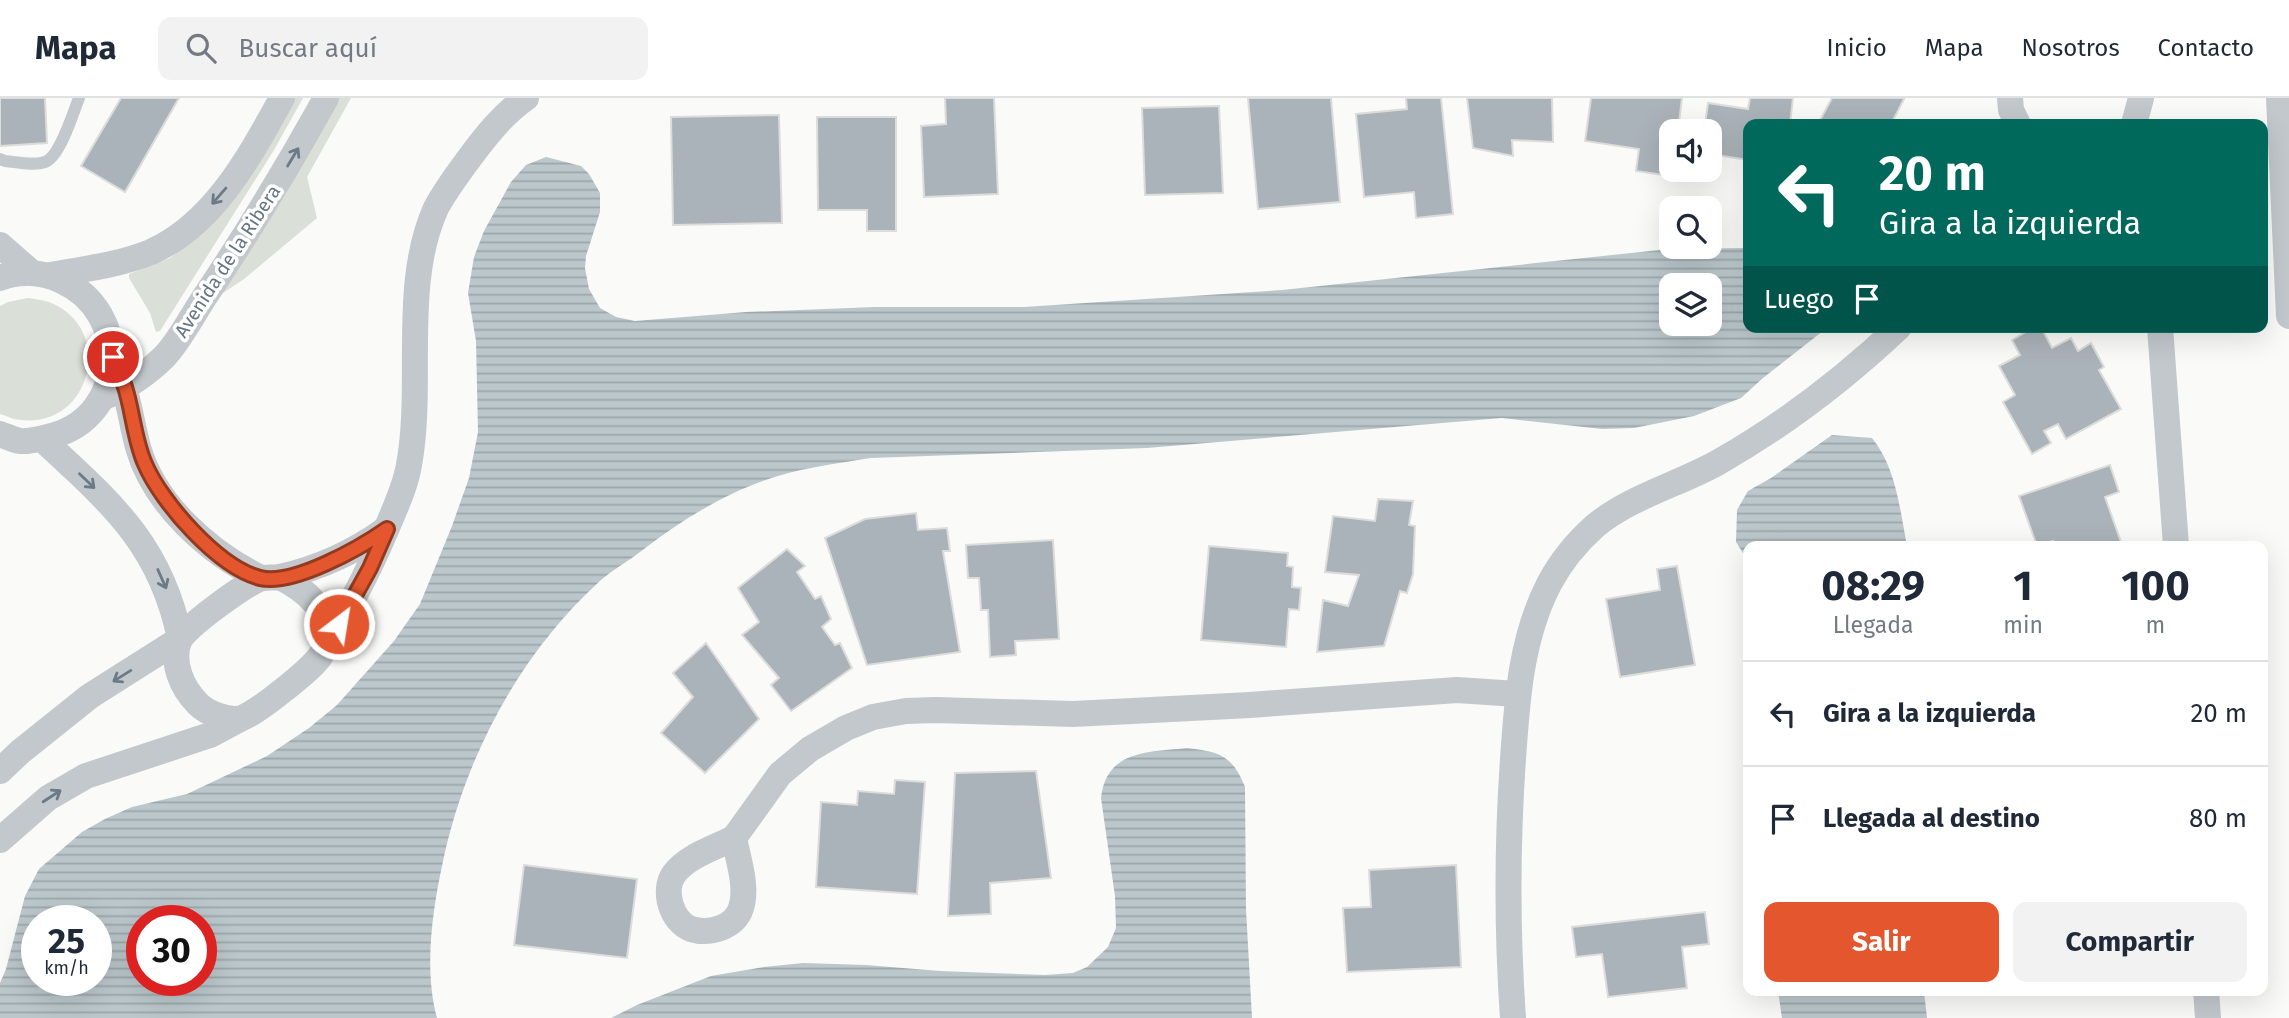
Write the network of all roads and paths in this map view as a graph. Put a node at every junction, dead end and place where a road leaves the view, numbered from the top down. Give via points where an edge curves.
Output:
1 (79, 98) edge
2 (282, 98) edge
3 (326, 98) edge
4 (526, 98) edge
5 (2010, 98) edge
6 (2279, 98) edge
7 (2016, 119) edge
8 (0, 159) edge
9 (0, 245) edge
10 (41, 274) junction
11 (0, 278) edge
12 (2289, 316) edge
13 (1893, 333) edge
14 (2160, 333) edge
15 (114, 393) junction
16 (16, 441) edge
17 (387, 529) junction
18 (2176, 541) edge
19 (270, 578) junction
20 (180, 639) junction
21 (327, 642) junction
22 (1517, 694) junction
23 (240, 719) junction
24 (0, 771) edge
25 (734, 838) dead end
26 (0, 840) edge
27 (2206, 996) edge
28 (1513, 1018) edge
29 (2208, 1018) edge

1 - 8 lane via 51,159 42,163
2 -> 10 street, Avenida de la Ribera via 233,181 194,225 151,251 101,266
15 -> 3 street, Avenida de la Ribera via 141,378 166,355 296,153
4 - 17 street via 490,131 449,185 425,241 417,297 414,436 401,495
5 - 7 street
6 - 12 street
9 - 10 street
10 - 11 street, Avenida de la Ribera
10 - 15 street via 76,287 96,306 109,330
13 - 22 street via 1770,431 1595,526 1549,584
14 - 18 street
15 - 16 street, Avenida de la Ribera via 60,434
15 - 19 street via 146,468 198,537 217,554
16 -> 20 street via 94,487 130,526 163,580
17 - 19 street via 337,560
17 - 21 street
19 - 20 street via 220,603
19 - 21 street via 299,586 314,600 326,623
20 - 23 street via 177,668 190,696 219,716
20 -> 24 street via 90,696
21 - 23 street via 299,678
22 - 25 street via 1457,690 1073,714 936,710 873,717 810,749 780,774
22 - 28 street via 1507,893
26 -> 23 street via 48,798 86,776 210,735
27 - 29 street

